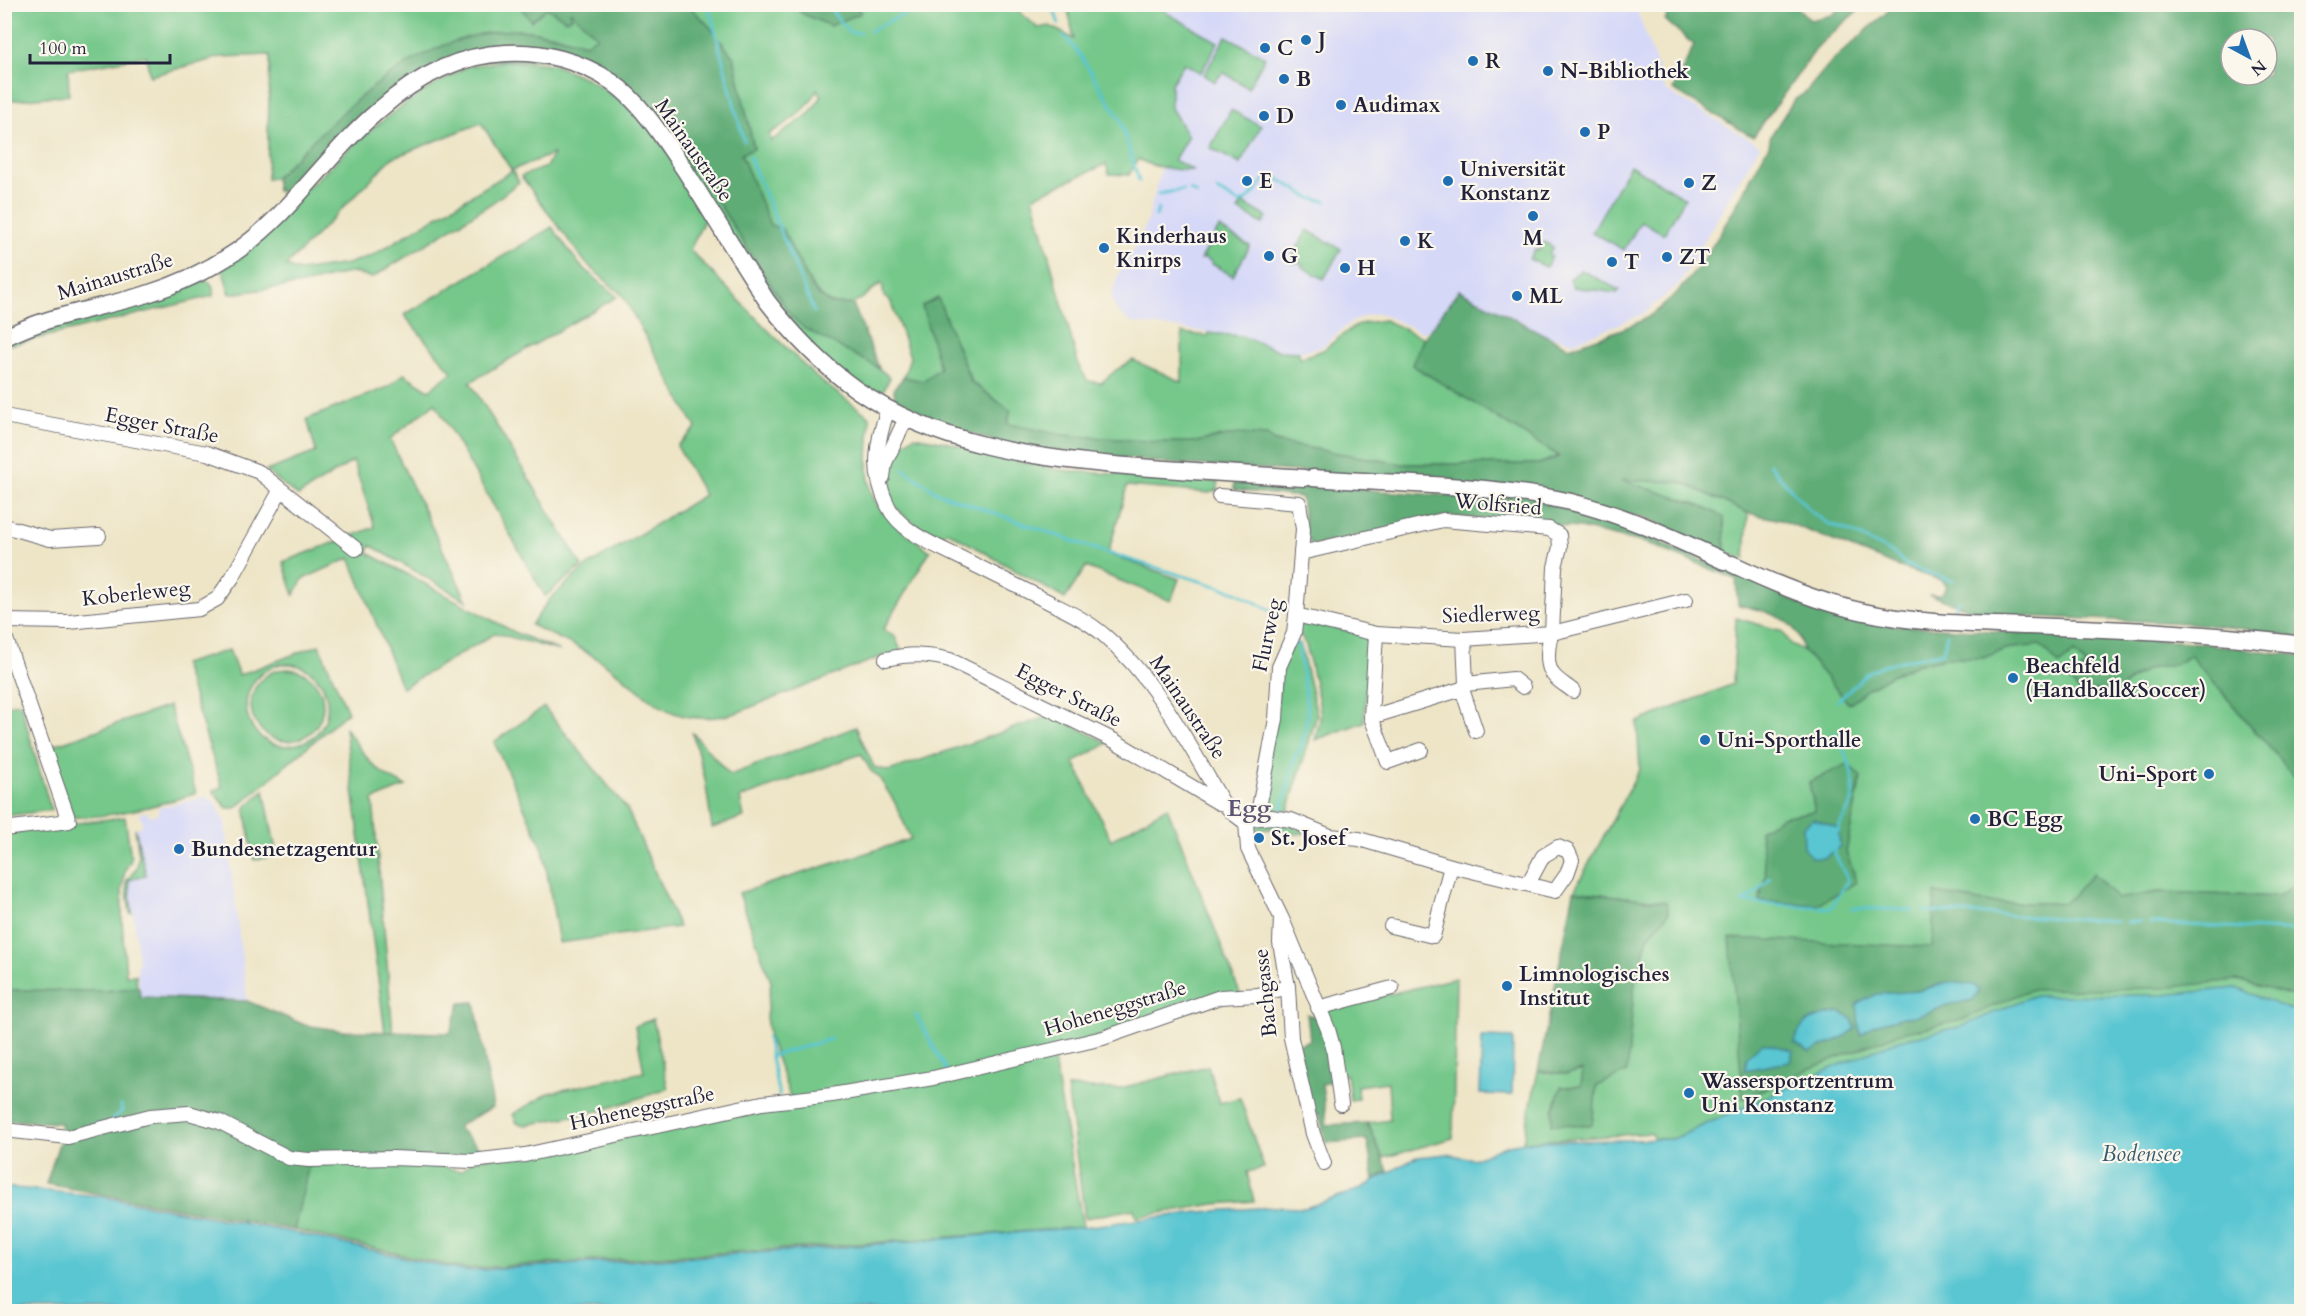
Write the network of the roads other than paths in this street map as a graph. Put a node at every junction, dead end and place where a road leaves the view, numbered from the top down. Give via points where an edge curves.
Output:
1 (4, 338) edge
2 (888, 409) junction
3 (4, 416) edge
4 (906, 418) junction
5 (882, 488) junction
6 (280, 491) junction
7 (1219, 496) dead end
8 (4, 526) edge
9 (99, 536) dead end
10 (356, 549) dead end
11 (1301, 553) junction
12 (1686, 600) dead end
13 (1296, 615) junction
14 (4, 621) edge
15 (4, 633) edge
16 (1552, 633) junction
17 (1376, 634) junction
18 (1464, 639) junction
19 (2301, 645) edge
20 (886, 659) dead end
21 (1464, 686) junction
22 (1523, 687) dead end
23 (1573, 691) dead end
24 (1371, 717) junction
25 (1476, 731) dead end
26 (1421, 750) dead end
27 (1223, 803) junction
28 (1252, 820) junction
29 (4, 829) edge
30 (1450, 866) junction
31 (1528, 884) junction
32 (1281, 917) junction
33 (1391, 926) dead end
34 (1288, 987) junction
35 (1392, 988) dead end
36 (1318, 1008) junction
37 (1341, 1104) dead end
38 (4, 1130) edge
39 (1324, 1163) dead end

1 - 2 main road, Mainaustraße via 48,320 145,295 205,270 238,250 269,224 354,133 407,88 457,61 485,54 524,52 588,68 614,84 642,111 664,139 766,301 817,358
2 - 4 main road
2 - 5 street, Mainaustraße via 876,449
3 - 6 street, Egger Straße via 207,453 259,472
4 - 5 street via 885,462
4 - 19 main road via 968,442 1035,457 1485,490 1572,502 1650,527 1815,600 1867,613 1946,622 2230,635
5 - 27 street, Mainaustraße via 888,507 913,532 1063,609 1106,636 1141,673 1173,717
6 - 10 street, Egger Straße
6 - 14 street, Koberleweg via 232,578 217,599 199,609 69,622
7 - 11 street, Flurweg via 1299,503
8 - 9 street via 50,538
11 - 13 street, Flurweg
11 - 16 street, Wolfsried via 1443,520 1549,529 1559,535 1560,547 1555,567
12 - 16 street, Siedlerweg
13 - 17 street, Siedlerweg
13 - 28 street, Flurweg via 1294,633 1279,667 1276,719
15 - 29 street via 69,821
16 - 18 street, Siedlerweg
16 - 23 street via 1551,672
17 - 18 street, Siedlerweg
17 - 24 street
18 - 21 street
20 - 27 street, Egger Straße via 914,654 950,660 1113,740
21 - 22 street via 1513,679
21 - 24 street
21 - 25 street
24 - 26 street via 1388,762
27 - 28 street, Mainaustraße via 1234,814
28 - 30 street via 1291,820 1330,836 1359,839
28 - 32 street, Bachgasse via 1248,849
30 - 31 street
30 - 33 street via 1433,936
31 - 31 street via 1555,891 1572,860 1568,851 1558,847 1543,856
32 - 34 street, Bachgasse via 1280,942
32 - 36 street
34 - 38 street, Hoheneggstraße via 1258,996 1220,997 1103,1038 933,1078 762,1103 525,1155 472,1161 289,1158 220,1122 189,1113 150,1116 69,1137
34 - 39 street, Bachgasse via 1296,1068
35 - 36 street
36 - 37 street via 1333,1047

